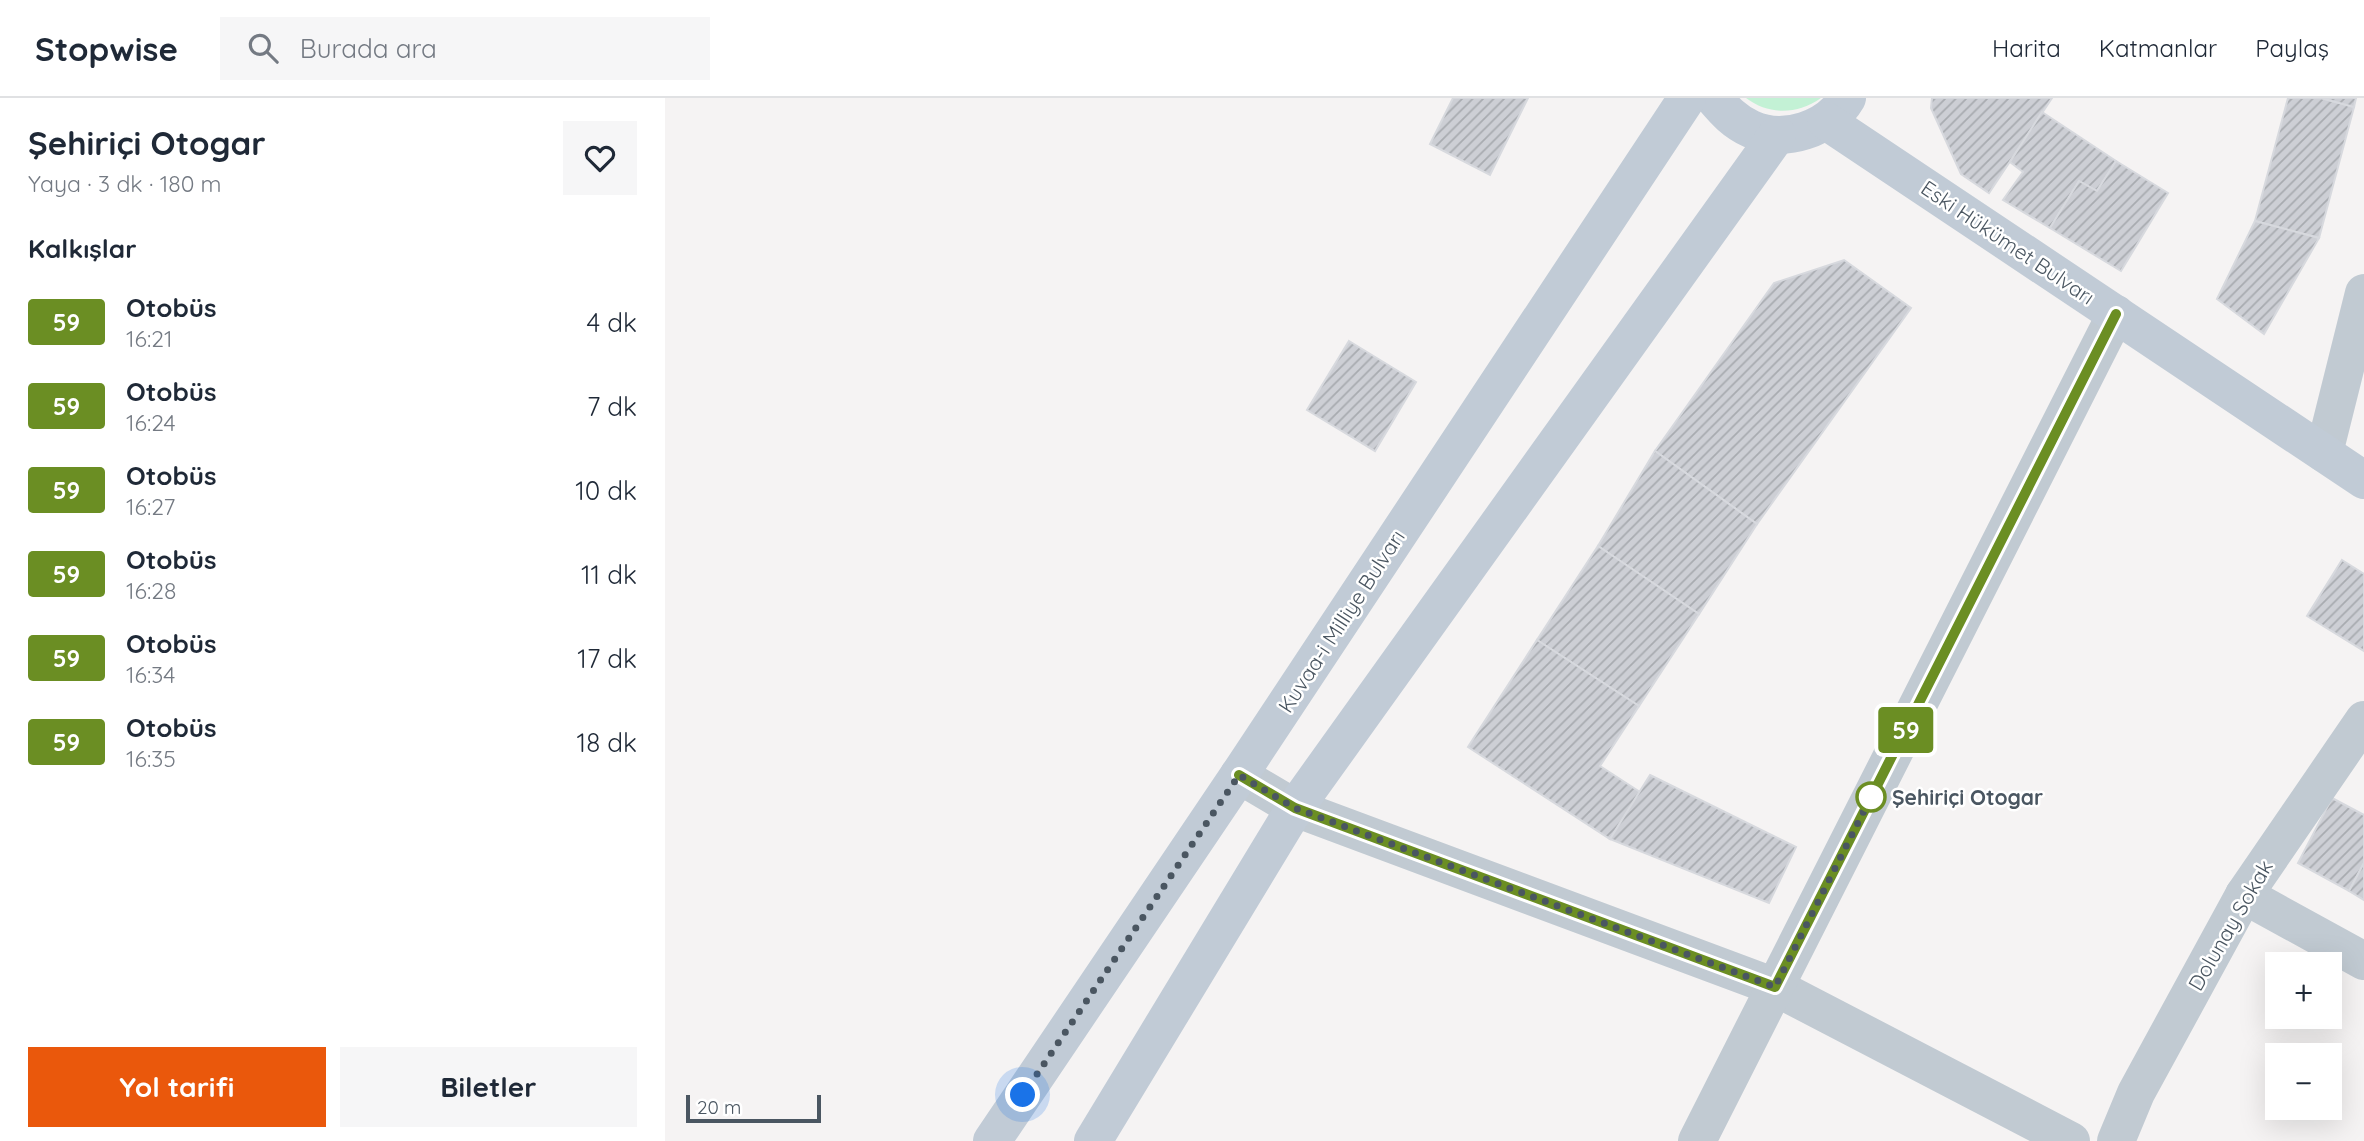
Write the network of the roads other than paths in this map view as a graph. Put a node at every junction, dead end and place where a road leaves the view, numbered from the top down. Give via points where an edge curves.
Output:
1 (1686, 98) edge
2 (1714, 98) edge
3 (1837, 109) edge
4 (1777, 135) junction
5 (2364, 293) edge
6 (2116, 314) junction
7 (2325, 453) junction
8 (2364, 480) edge
9 (2364, 720) edge
10 (1239, 775) junction
11 (1295, 808) junction
12 (2244, 895) junction
13 (2364, 961) edge
14 (1775, 987) junction
15 (992, 1141) edge
16 (1093, 1141) edge
17 (1697, 1141) edge
18 (2071, 1141) edge
19 (2116, 1141) edge

1 - 10 main road, Kuvaa-i Milliye Bulvarı
2 - 4 main road via 1729,117 1752,130
3 - 4 main road via 1803,132
3 - 6 main road, Eski Hükümet Bulvarı
4 - 11 main road
5 - 7 street
6 - 7 main road, Eski Hükümet Bulvarı
6 - 14 street
7 - 8 main road, Eski Hükümet Bulvarı
9 - 12 street, Dolunay Sokak
10 - 11 street
10 - 15 main road, Kuvaa-i Milliye Bulvarı
11 - 14 street
11 - 16 main road
12 - 13 street
12 - 19 street, Dolunay Sokak via 2136,1093
14 - 17 street
14 - 18 street

